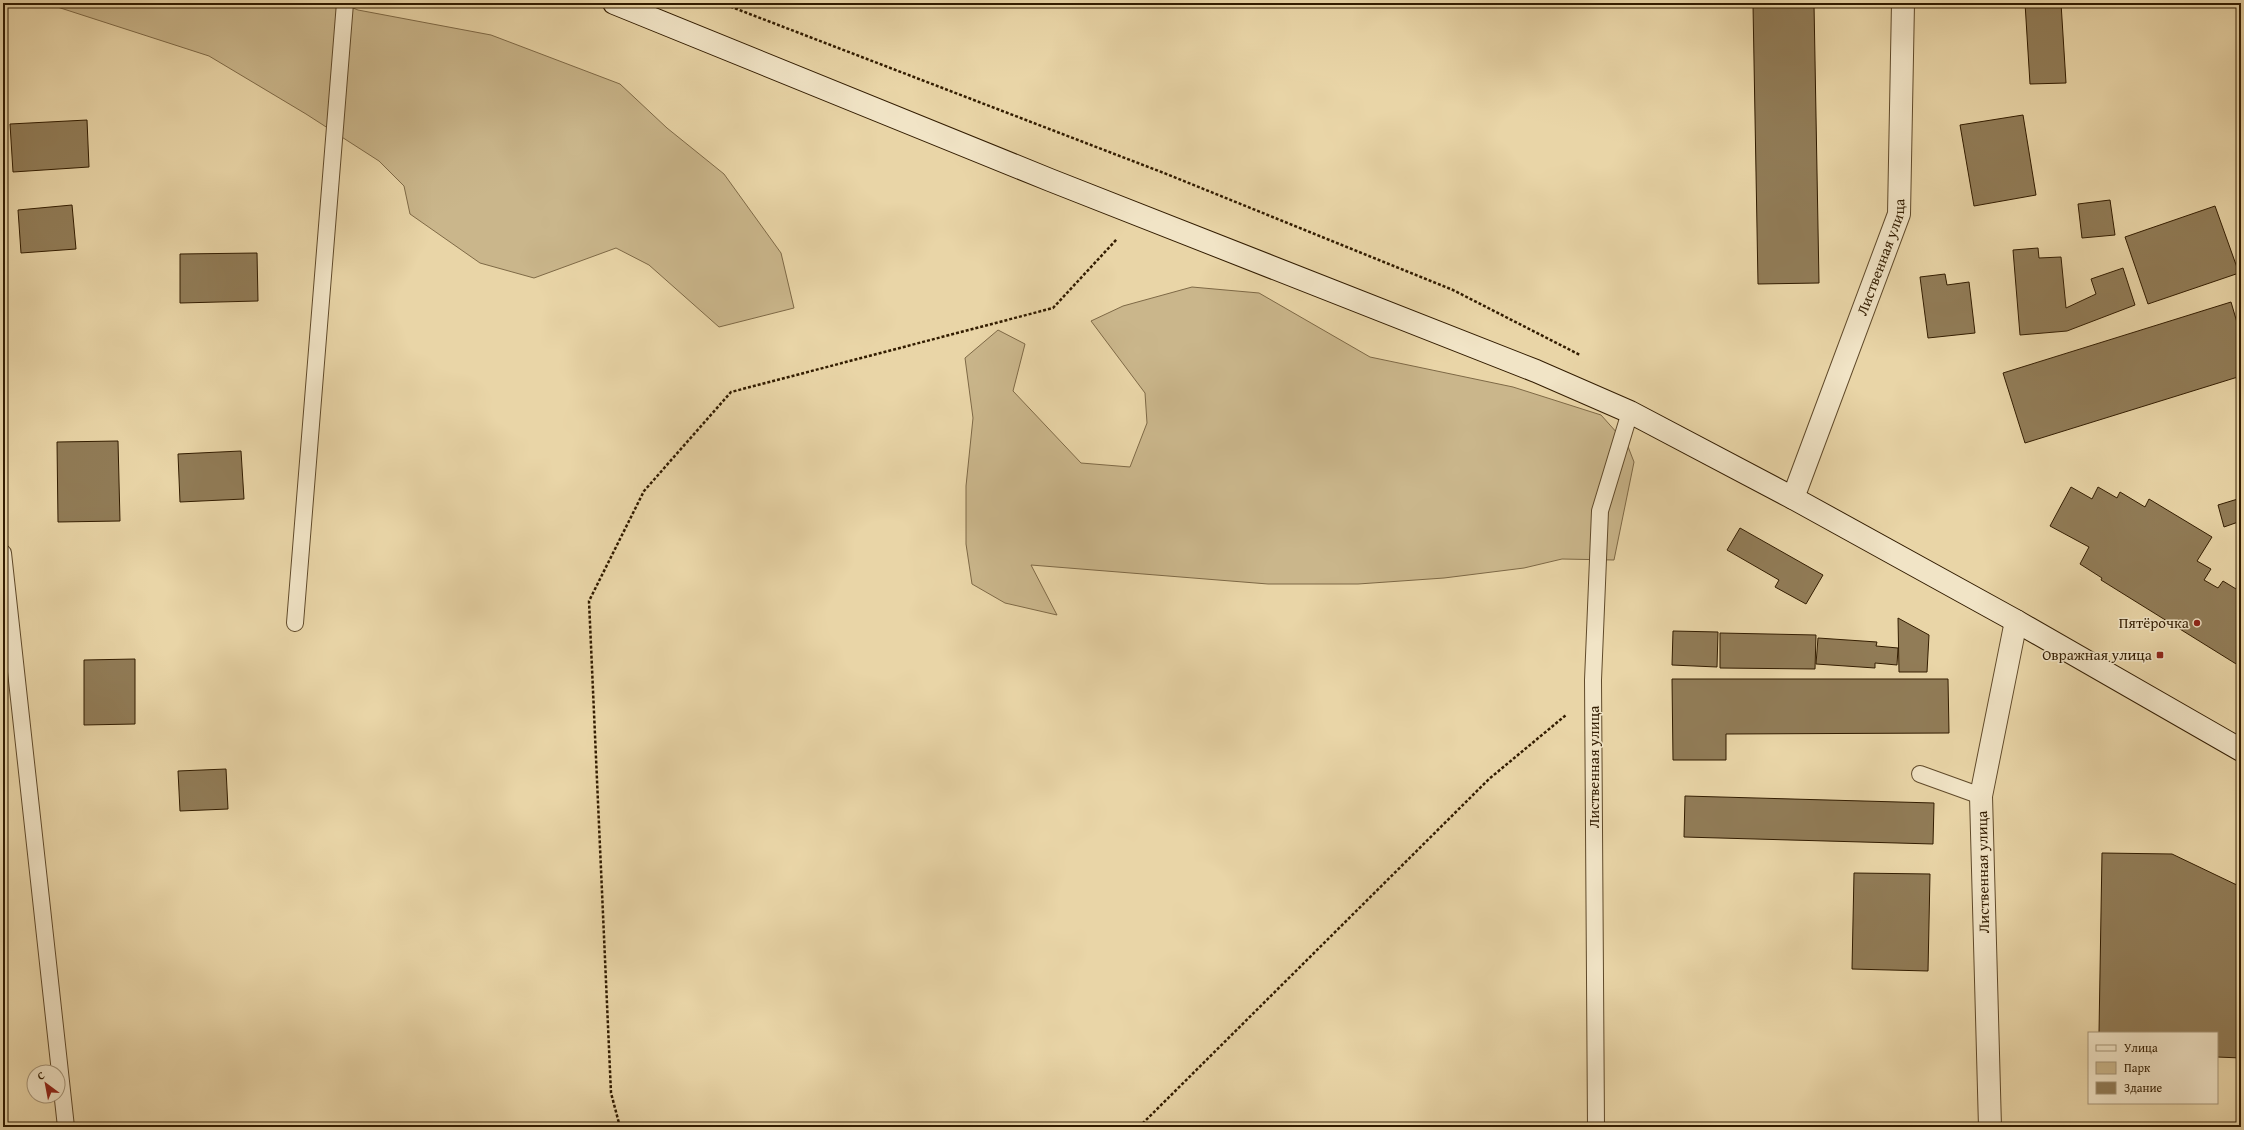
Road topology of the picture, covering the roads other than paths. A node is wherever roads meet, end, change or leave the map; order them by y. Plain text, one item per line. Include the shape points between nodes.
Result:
1 (345, 3) edge
2 (1903, 3) edge
3 (625, 5) edge
4 (1630, 412) junction
5 (1793, 498) junction
6 (3, 553) edge
7 (2016, 621) junction
8 (295, 623) dead end
9 (2241, 750) edge
10 (1920, 774) dead end
11 (1981, 796) junction
12 (66, 1127) edge
13 (1596, 1127) edge
14 (1990, 1127) edge

1 - 8 lane
2 - 5 street, Лиственная улица via 1899,214
3 - 4 street via 1138,215 1536,371
4 - 5 street
4 - 13 lane, Лиственная улица via 1600,510 1593,680
5 - 7 street
6 - 12 lane
7 - 9 street
7 - 11 street, Лиственная улица
10 - 11 lane
11 - 14 street, Лиственная улица

